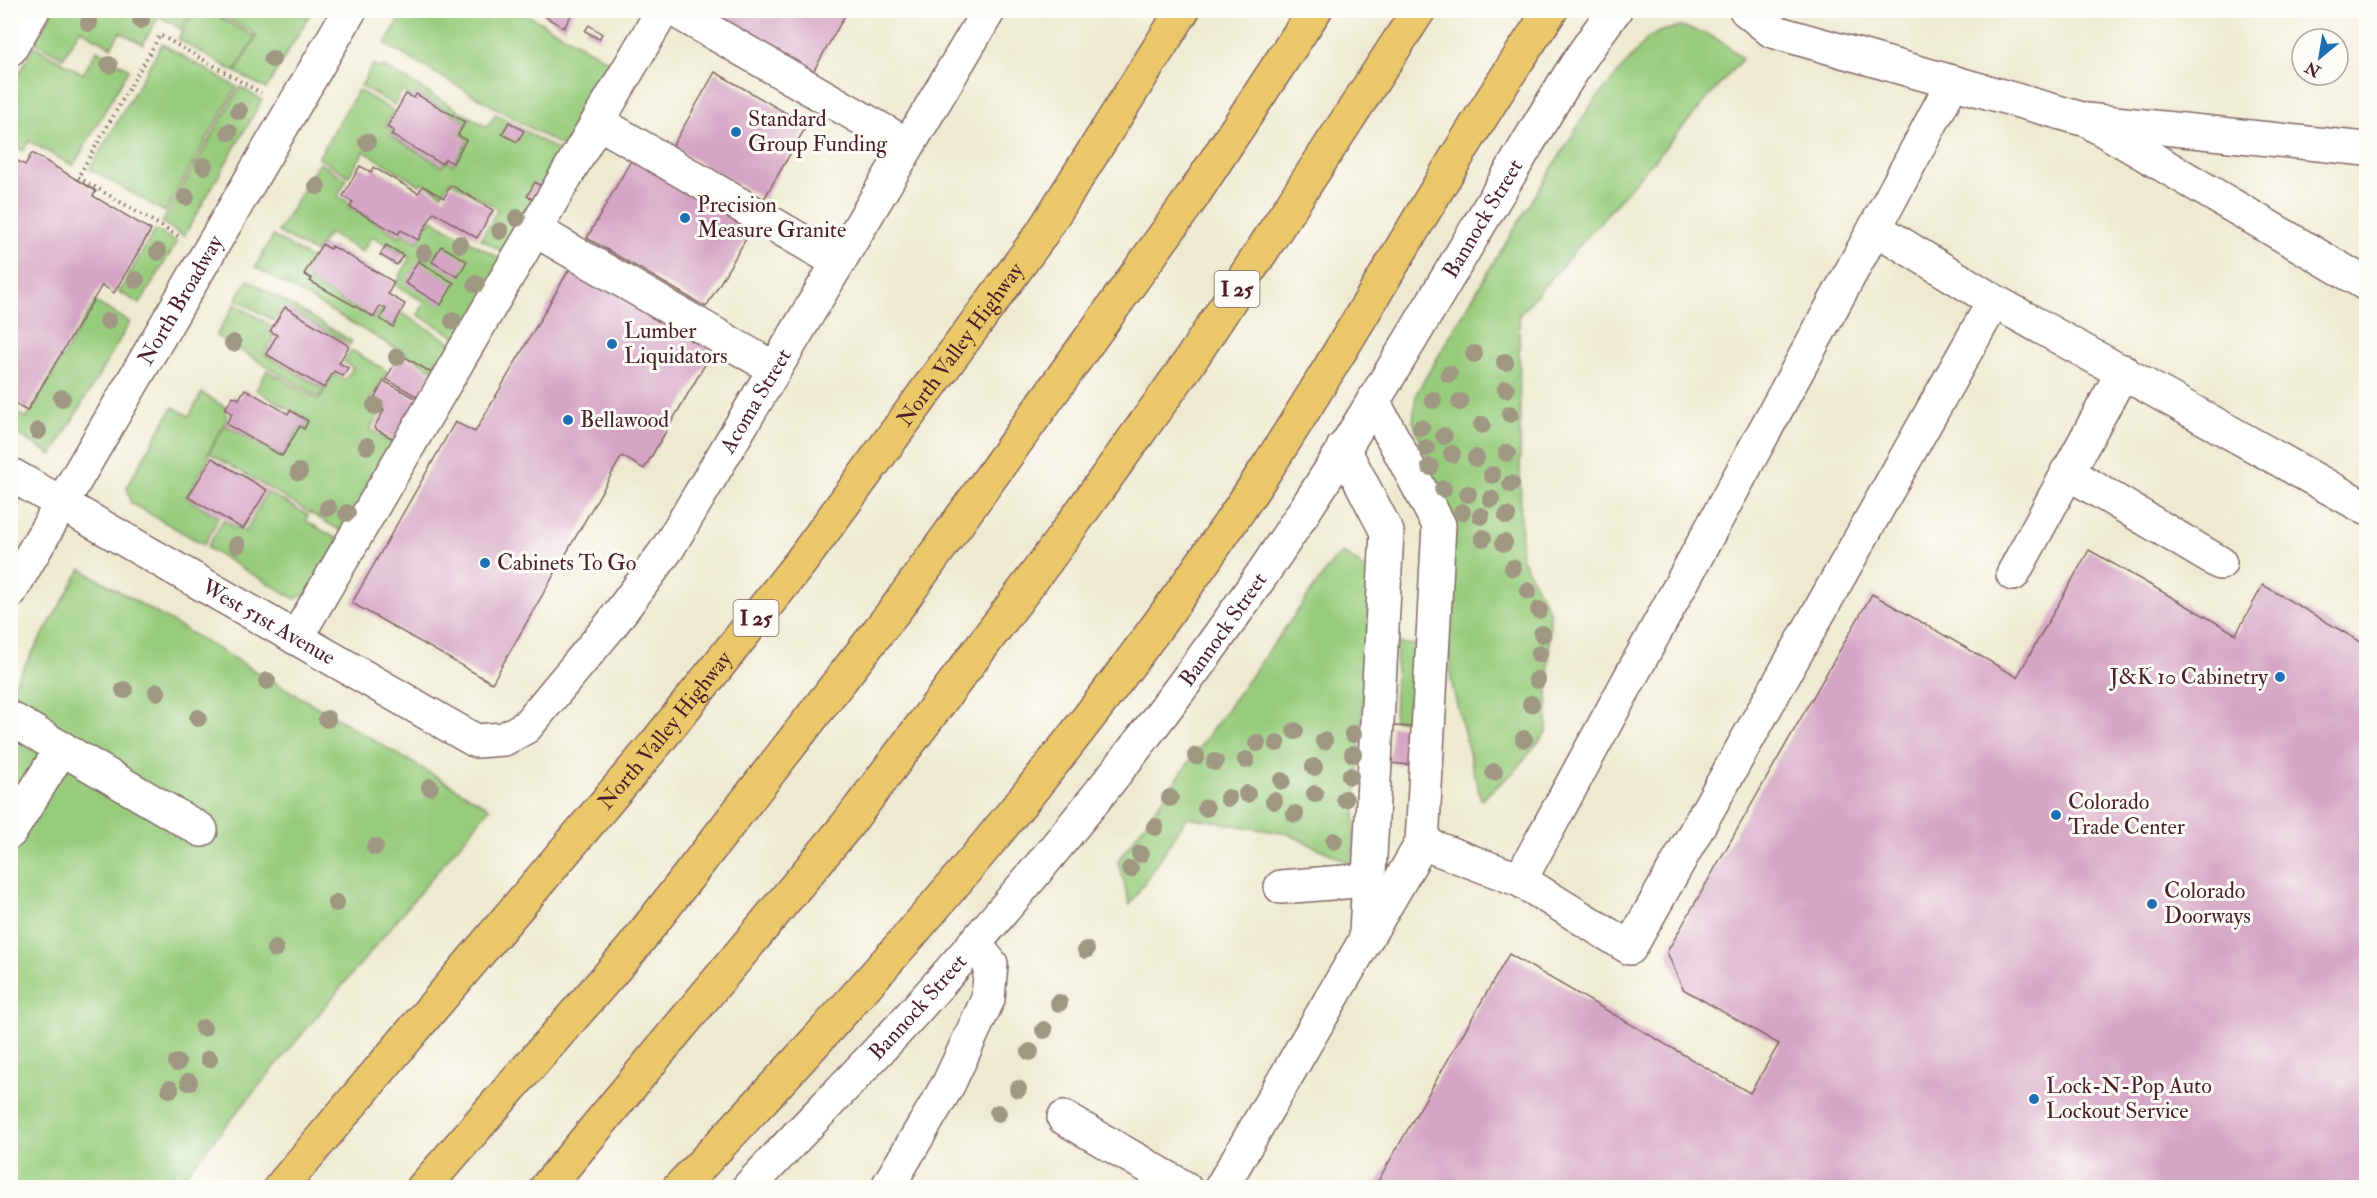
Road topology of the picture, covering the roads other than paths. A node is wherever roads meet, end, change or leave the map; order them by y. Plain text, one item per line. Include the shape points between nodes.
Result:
1 (33, 10) edge
2 (350, 10) edge
3 (663, 10) edge
4 (674, 10) edge
5 (988, 10) edge
6 (1183, 10) edge
7 (1316, 10) edge
8 (1419, 10) edge
9 (1551, 10) edge
10 (1615, 10) edge
11 (1746, 10) edge
12 (10, 49) edge
13 (1953, 82) junction
14 (2086, 120) junction
15 (598, 122) junction
16 (908, 145) junction
17 (2367, 149) edge
18 (1875, 228) junction
19 (535, 230) junction
20 (838, 262) junction
21 (2367, 284) edge
22 (1994, 301) junction
23 (775, 369) junction
24 (2123, 371) junction
25 (1373, 401) junction
26 (1343, 448) junction
27 (2067, 472) junction
28 (10, 474) edge
29 (62, 503) junction
30 (2367, 508) edge
31 (2220, 563) dead end
32 (2013, 574) dead end
33 (10, 591) edge
34 (296, 638) junction
35 (10, 718) edge
36 (476, 741) joint
37 (62, 748) junction
38 (201, 830) dead end
39 (10, 832) edge
40 (1422, 843) junction
41 (1369, 880) junction
42 (1520, 880) junction
43 (1281, 887) dead end
44 (1365, 940) junction
45 (974, 943) junction
46 (1064, 1118) dead end
47 (280, 1188) edge
48 (423, 1188) edge
49 (546, 1188) edge
50 (679, 1188) edge
51 (748, 1188) edge
52 (887, 1188) edge
53 (1185, 1188) edge
54 (1221, 1188) edge

1 - 12 street
2 - 29 street, North Broadway
3 - 15 street
4 - 16 street
5 - 16 street, Acoma Street
6 - 47 highway, North Valley Highway / I 25 via 1040,236 800,563 657,742
7 - 48 highway via 1190,200 898,606 631,950
8 - 49 highway, I 25 via 1188,364 1046,561 847,825
9 - 50 highway via 1263,475 1118,679 928,914 784,1077
10 - 25 street, Bannock Street via 1573,70
11 - 13 street via 1772,31
13 - 14 street
13 - 18 street
14 - 17 street
14 - 21 street
15 - 19 street
15 - 20 street
16 - 20 street, Acoma Street
18 - 22 street
18 - 42 street
19 - 23 street
19 - 34 street
20 - 23 street, Acoma Street
22 - 24 street
22 - 42 street via 1630,948
23 - 36 street, Acoma Street via 668,548 611,625 526,727 504,739
24 - 27 street
24 - 30 street
25 - 26 street, Bannock Street
25 - 40 street via 1439,525
26 - 41 street via 1387,532
26 - 45 street, Bannock Street via 1263,573 1150,729
27 - 31 street
27 - 32 street
28 - 29 street, West 51st Avenue
29 - 33 street, North Broadway
29 - 34 street, West 51st Avenue
34 - 36 street, West 51st Avenue
35 - 37 street
37 - 38 street
37 - 39 street
40 - 42 street
40 - 44 street
41 - 43 street
41 - 44 street
44 - 54 street
45 - 51 street, Bannock Street
45 - 52 street via 991,964 988,999 949,1083
46 - 53 street

